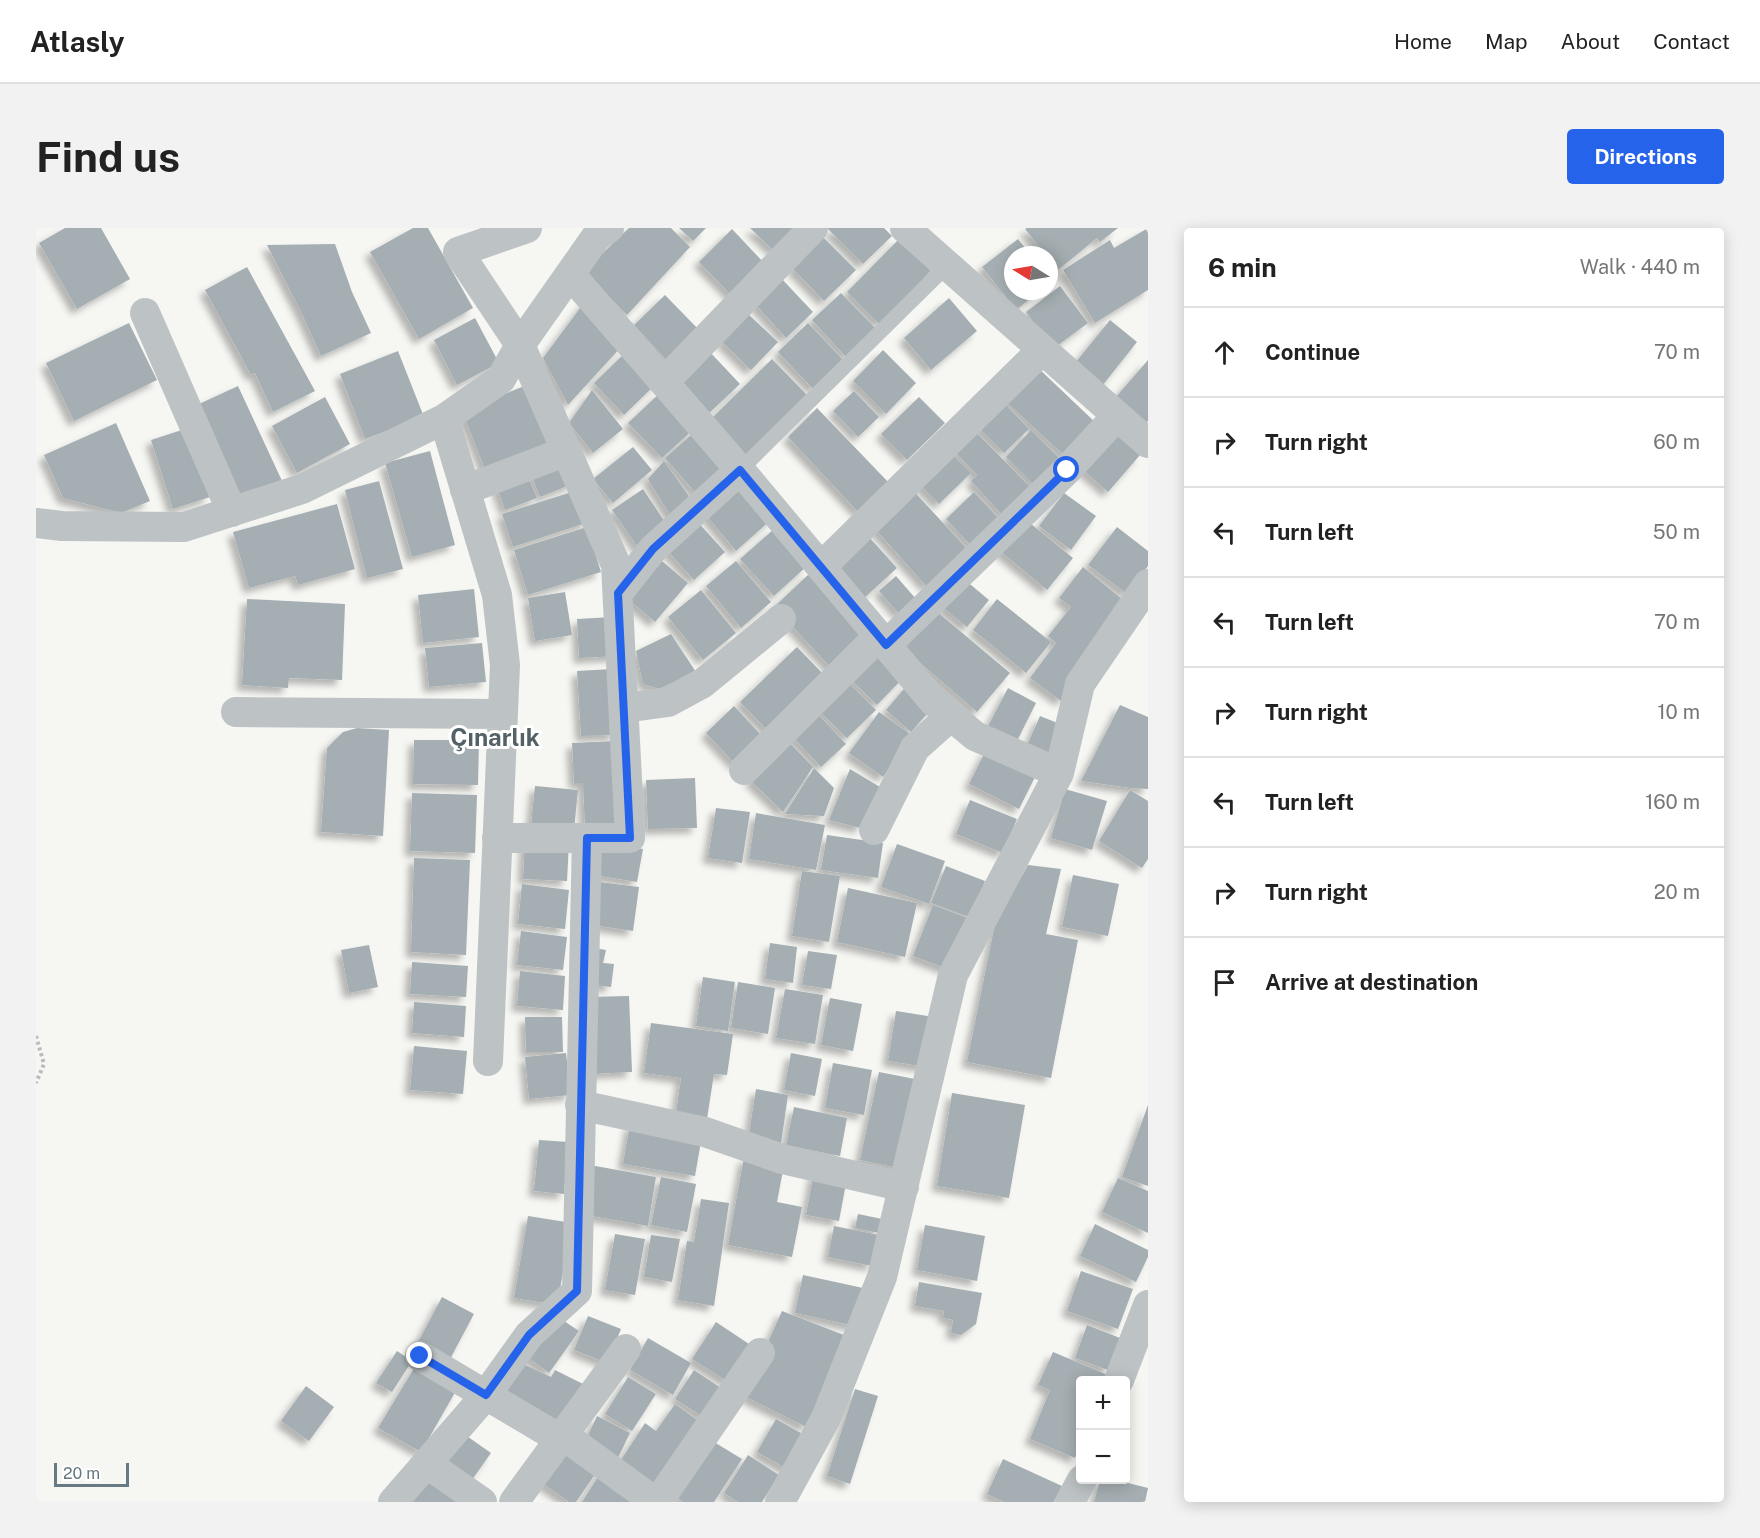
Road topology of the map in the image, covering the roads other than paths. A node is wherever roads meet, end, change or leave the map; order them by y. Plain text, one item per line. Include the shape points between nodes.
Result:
1 (526, 228) edge
2 (609, 228) edge
3 (813, 228) edge
4 (904, 228) edge
5 (947, 266) junction
6 (570, 274) junction
7 (144, 312) dead end
8 (520, 345) junction
9 (1042, 350) junction
10 (664, 382) junction
11 (1117, 416) junction
12 (444, 420) junction
13 (1148, 443) edge
14 (567, 451) junction
15 (740, 470) junction
16 (465, 490) junction
17 (232, 512) junction
18 (36, 523) edge
19 (821, 567) junction
20 (1148, 584) edge
21 (618, 593) junction
22 (781, 619) dead end
23 (883, 640) junction
24 (624, 708) junction
25 (236, 712) dead end
26 (502, 714) junction
27 (951, 716) junction
28 (744, 770) dead end
29 (1059, 773) junction
30 (874, 830) dead end
31 (497, 838) junction
32 (587, 838) junction
33 (488, 1061) dead end
34 (580, 1105) junction
35 (904, 1186) junction
36 (1148, 1305) edge
37 (626, 1349) dead end
38 (760, 1353) dead end
39 (420, 1356) dead end
40 (1121, 1376) edge
41 (486, 1395) junction
42 (561, 1437) junction
43 (426, 1463) junction
44 (1079, 1484) edge
45 (393, 1502) edge
46 (482, 1502) edge
47 (514, 1502) edge
48 (656, 1502) edge
49 (780, 1502) edge
50 (1070, 1502) edge

1 - 8 street via 458,252
2 - 6 street via 596,237
3 - 10 street
4 - 5 street
5 - 9 street
5 - 15 lane
6 - 8 street
6 - 10 street
7 - 17 street
8 - 12 street via 501,379
8 - 14 street
9 - 11 street
9 - 19 street
10 - 15 street
11 - 13 street
11 - 23 street via 1067,470
12 - 16 street
12 - 17 street via 302,489
14 - 16 street
14 - 21 street via 616,565
15 - 19 street
15 - 21 street via 653,549
16 - 26 street via 497,595 505,665
17 - 18 street via 184,527
19 - 23 street
20 - 29 street via 1080,684
21 - 24 street
22 - 24 street via 703,683 668,702
23 - 27 street via 933,701
23 - 28 street
24 - 32 street via 630,838
25 - 26 street
26 - 31 street
27 - 29 street via 975,736
27 - 30 street via 915,748
29 - 35 street via 953,975
31 - 32 street
31 - 33 street
32 - 34 street
34 - 35 street via 705,1132 782,1159
34 - 41 street via 577,1291 529,1335
35 - 49 street via 882,1277 826,1418
36 - 40 street
37 - 42 street
38 - 48 street
39 - 41 street
41 - 42 street
41 - 43 street
42 - 47 street
42 - 48 street
43 - 45 street
43 - 46 street
44 - 50 street

